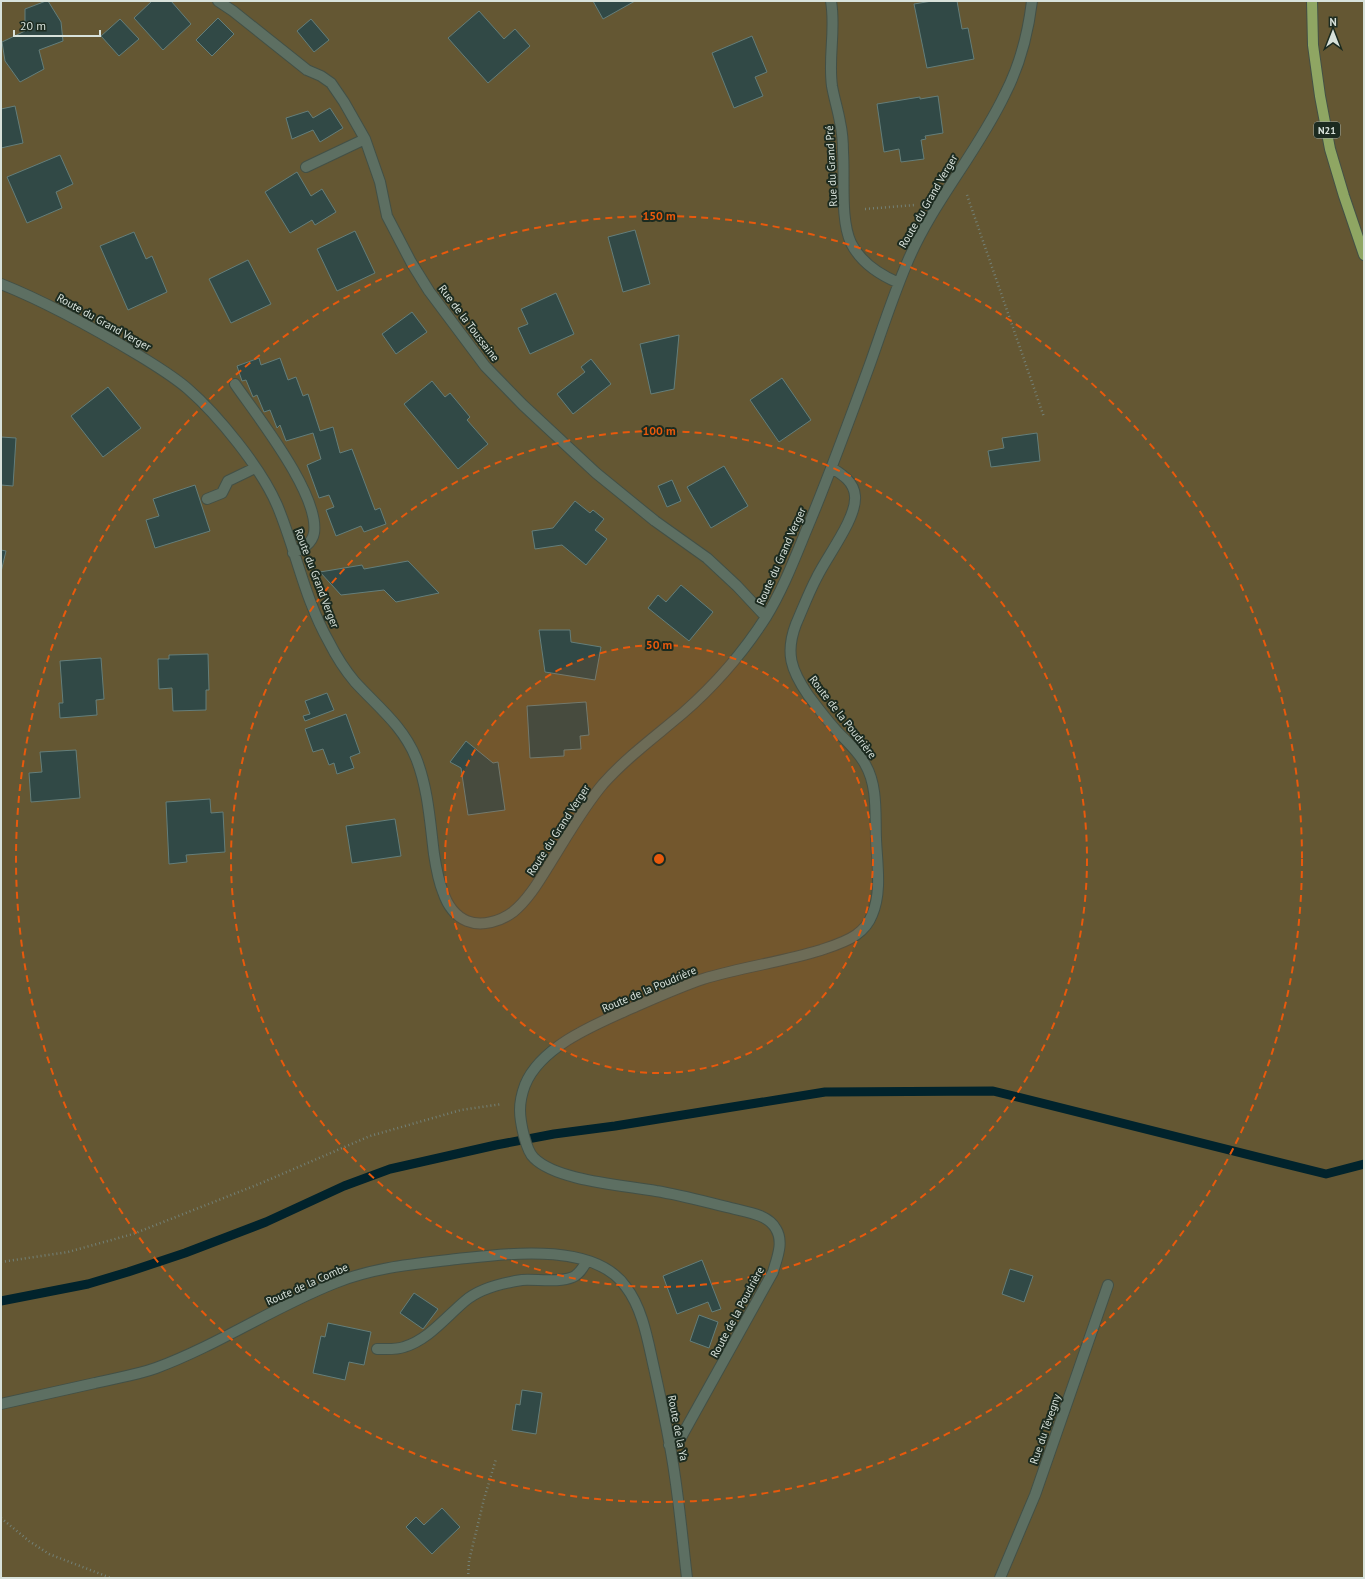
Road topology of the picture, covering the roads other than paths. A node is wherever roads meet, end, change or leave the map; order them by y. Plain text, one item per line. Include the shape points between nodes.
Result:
1 (218, 1) edge
2 (831, 1) edge
3 (1032, 1) edge
4 (1312, 1) edge
5 (365, 139) junction
6 (306, 167) dead end
7 (1364, 255) edge
8 (899, 283) junction
9 (1, 284) edge
10 (235, 384) dead end
11 (255, 468) junction
12 (832, 468) junction
13 (207, 499) dead end
14 (293, 553) junction
15 (766, 617) junction
16 (587, 1261) junction
17 (1108, 1285) dead end
18 (627, 1288) joint
19 (377, 1349) dead end
20 (1, 1404) edge
21 (670, 1445) junction
22 (687, 1578) edge
23 (1000, 1578) edge

1 - 5 street, Rue de la Toussaine via 307,70 331,83
2 - 8 street, Rue du Grand Pré via 834,17 832,86 840,122 848,236 866,262 883,276
3 - 8 street, Route du Grand Verger via 1026,37 1013,79 993,118 918,240
4 - 7 main road, N21 via 1313,45 1330,149
5 - 6 street
5 - 15 street, Rue de la Toussaine via 380,182 387,216 411,262 429,291 485,366 596,473 655,522 707,558
8 - 12 street, Route du Grand Verger
9 - 11 street, Route du Grand Verger via 72,317 174,378 200,401 238,444
10 - 14 street via 293,469 307,496 312,512 314,534 310,543
11 - 13 street via 228,481 222,493
11 - 14 street, Route du Grand Verger via 276,502
12 - 15 street, Route du Grand Verger via 792,565
12 - 21 street, Route de la Poudrière via 843,475 852,486 855,494 853,509 817,576 796,624 791,638 790,659 796,676 811,699 864,761 870,773 875,805 878,887 872,917 854,937 832,946 704,979 660,995 575,1035 554,1050 531,1073 520,1108 529,1153 538,1162 558,1172 660,1191 749,1212 772,1223 777,1230 780,1245 773,1272 679,1441
14 - 15 street, Route du Grand Verger via 314,612 335,654 353,680 394,721 418,762 436,869 443,894 456,914 477,923 502,919 525,900 589,802 605,782 628,759 704,695 726,672
16 - 18 street, Route de la Combe via 610,1270
16 - 19 street via 573,1277 522,1280 492,1286 466,1300 442,1323 417,1341 403,1348
16 - 20 street, Route de la Combe via 558,1254 510,1254 406,1264 359,1274 313,1292 153,1369
17 - 23 street, Rue du Tévegny via 1035,1495
18 - 21 street, Route de la Ya via 645,1328
21 - 22 street, Route de la Ya

